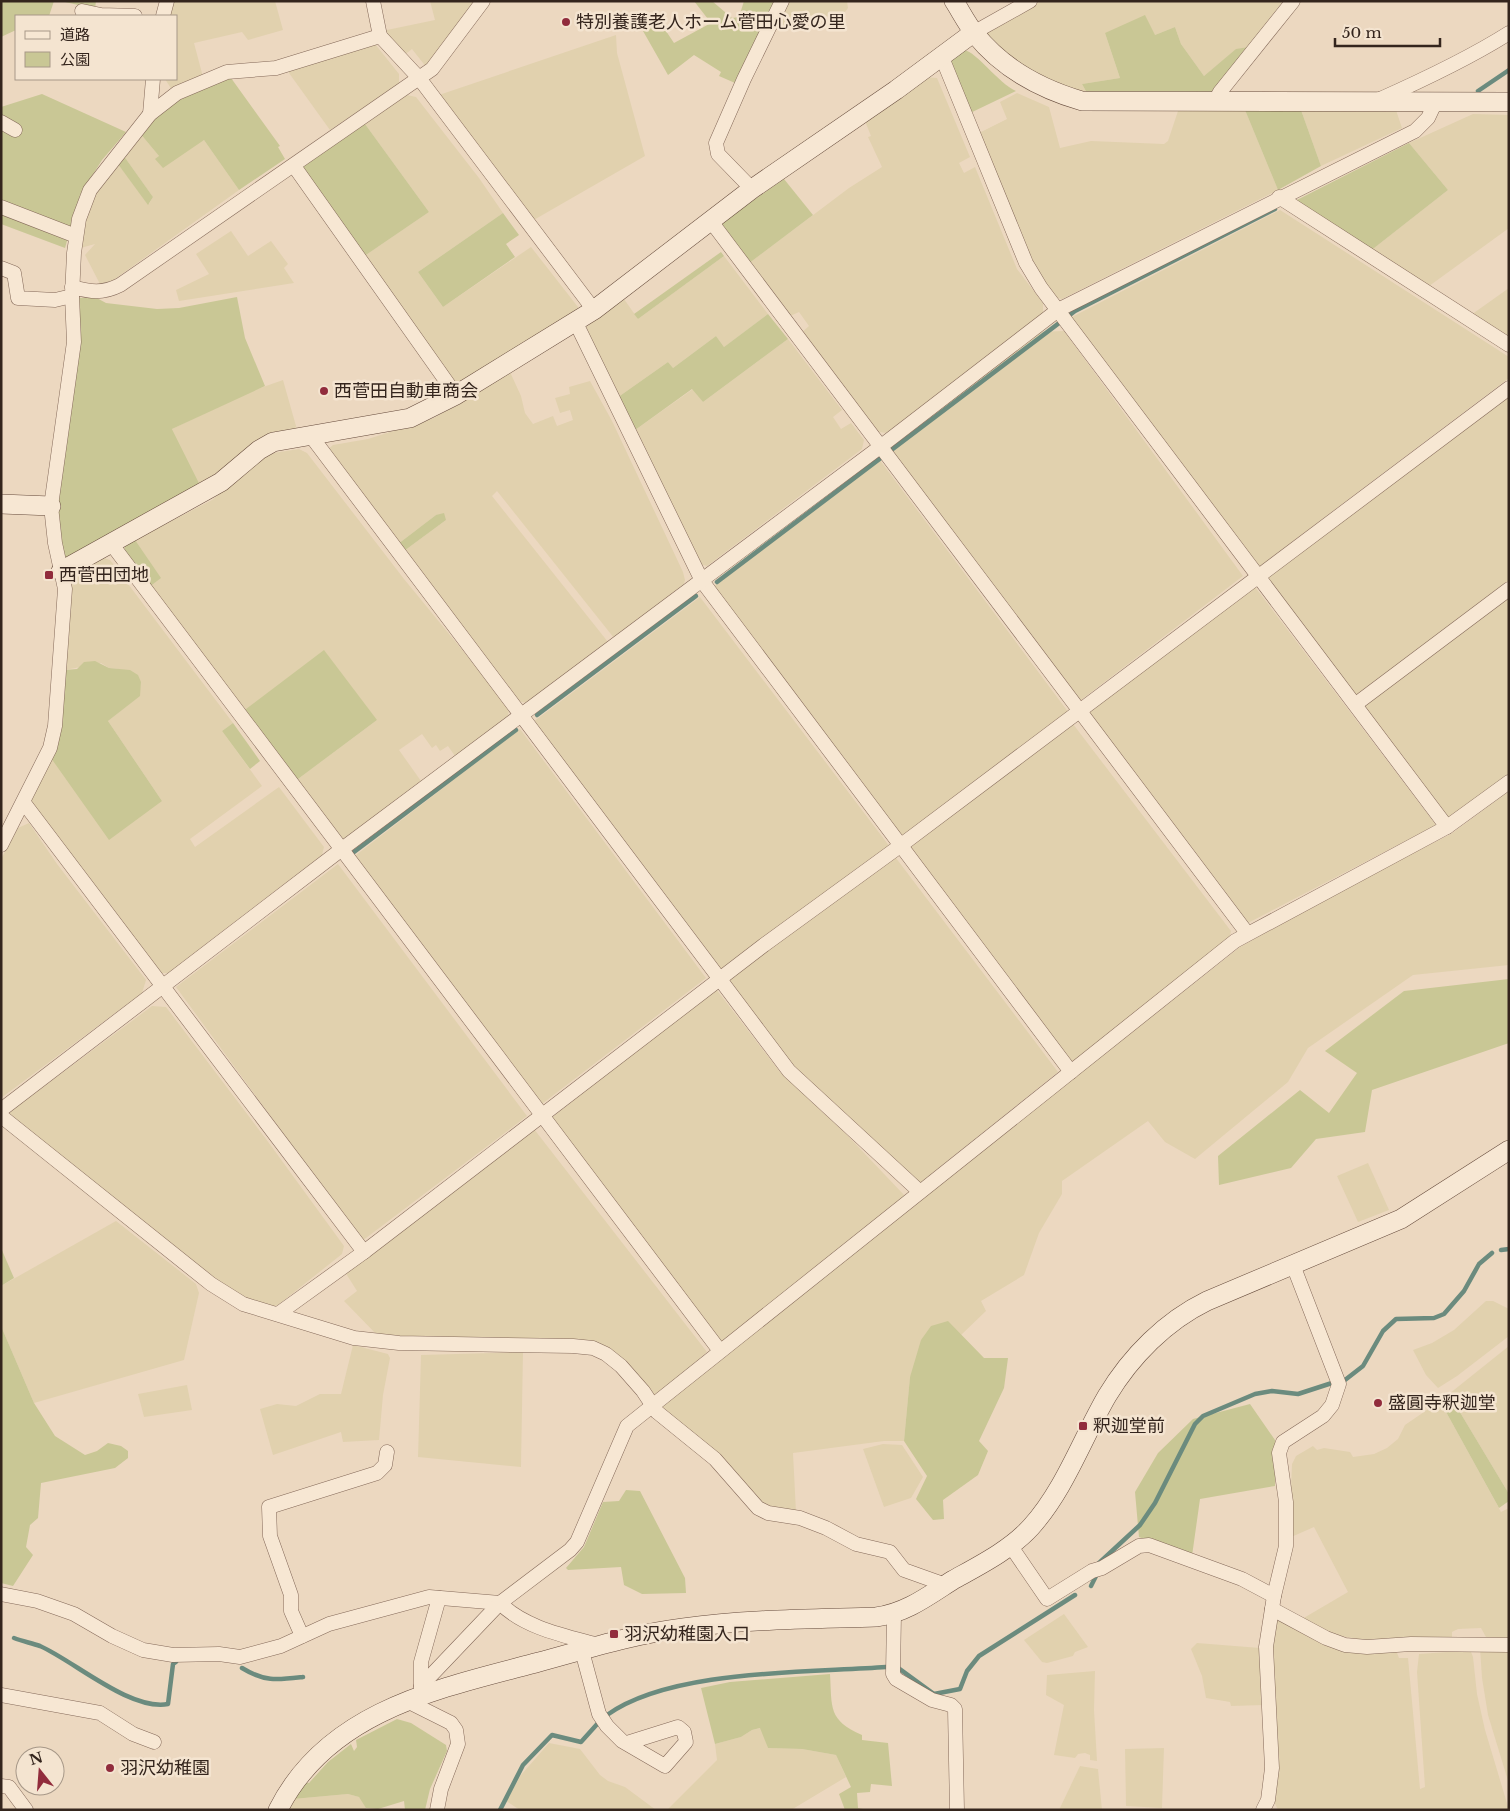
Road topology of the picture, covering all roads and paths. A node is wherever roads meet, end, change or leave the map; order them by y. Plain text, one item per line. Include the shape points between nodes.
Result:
1 (168, 1) edge
2 (373, 1) edge
3 (482, 1) edge
4 (782, 1) edge
5 (954, 1) edge
6 (1030, 1) edge
7 (1293, 1) edge
8 (82, 11) dead end
9 (102, 15) edge
10 (163, 15) edge
11 (973, 33) junction
12 (1509, 33) edge
13 (380, 36) junction
14 (941, 55) junction
15 (419, 78) junction
16 (152, 80) edge
17 (1436, 101) junction
18 (1215, 102) junction
19 (1373, 102) junction
20 (1509, 102) edge
21 (150, 114) junction
22 (1, 122) edge
23 (15, 130) dead end
24 (294, 166) junction
25 (752, 189) junction
26 (1279, 197) junction
27 (1, 207) edge
28 (710, 220) junction
29 (76, 236) junction
30 (1, 268) edge
31 (72, 291) junction
32 (594, 310) junction
33 (1058, 310) junction
34 (576, 323) junction
35 (1509, 345) edge
36 (1509, 388) edge
37 (456, 395) junction
38 (311, 436) junction
39 (880, 447) junction
40 (1, 504) edge
41 (51, 506) junction
42 (110, 542) junction
43 (62, 571) junction
44 (1259, 576) junction
45 (702, 580) junction
46 (1509, 589) edge
47 (1356, 704) junction
48 (1080, 711) junction
49 (522, 715) junction
50 (1509, 782) edge
51 (24, 803) junction
52 (1447, 827) junction
53 (1, 846) edge
54 (900, 846) junction
55 (342, 850) junction
56 (1247, 933) junction
57 (720, 980) junction
58 (164, 986) junction
59 (1070, 1072) junction
60 (1, 1110) edge
61 (1, 1116) edge
62 (543, 1116) junction
63 (1509, 1150) edge
64 (919, 1191) junction
65 (364, 1252) junction
66 (1293, 1265) junction
67 (278, 1314) junction
68 (720, 1350) junction
69 (651, 1406) junction
70 (387, 1452) dead end
71 (1010, 1546) junction
72 (946, 1585) junction
73 (1, 1594) edge
74 (439, 1598) junction
75 (500, 1602) junction
76 (1273, 1603) junction
77 (894, 1614) junction
78 (302, 1636) junction
79 (602, 1645) junction
80 (1509, 1645) edge
81 (582, 1651) junction
82 (1, 1694) edge
83 (417, 1694) junction
84 (154, 1742) dead end
85 (627, 1743) dead end
86 (1, 1786) edge
87 (1268, 1806) edge
88 (26, 1810) edge
89 (278, 1810) edge
90 (437, 1810) edge
91 (956, 1810) edge

1 - 10 street
2 - 13 street
3 - 15 street via 432,69
4 - 25 street via 716,143 718,154
5 - 11 street
6 - 11 street
7 - 18 street
8 - 9 street
11 - 14 street
11 - 18 street via 1012,69 1063,96 1082,101
12 - 19 street via 1446,70
13 - 15 street
13 - 21 street via 276,68 227,72 177,93
14 - 25 street via 896,90
14 - 33 street via 1026,263
15 - 24 street
15 - 32 street
16 - 21 street
17 - 19 street
17 - 20 street
17 - 26 street via 1428,118 1415,131
18 - 19 street
21 - 29 street via 90,190
22 - 23 street
24 - 31 street via 108,291
24 - 37 street
25 - 28 street
26 - 33 street
26 - 35 street
27 - 29 street
28 - 32 street
28 - 39 street
29 - 31 street
30 - 31 street via 14,273 18,298 55,300
31 - 41 street via 74,342
32 - 34 street
33 - 39 street
33 - 44 street
34 - 37 street
34 - 45 street
36 - 44 street
37 - 38 street via 410,418
38 - 42 street via 267,445 221,482
38 - 49 street
39 - 45 street
39 - 48 street
40 - 41 street
41 - 43 street via 54,543
42 - 43 street
42 - 55 street
43 - 51 street via 65,589 55,726 50,748
44 - 47 street
44 - 48 street
45 - 49 street
45 - 54 street
46 - 47 street
47 - 52 street
48 - 54 street
48 - 56 street
49 - 55 street
49 - 57 street
50 - 52 street
51 - 53 street
51 - 58 street
52 - 56 street
54 - 57 street via 764,944
54 - 59 street
55 - 58 street
55 - 62 street
56 - 59 street
57 - 62 street
57 - 64 street via 789,1071
58 - 60 street
58 - 65 street
59 - 64 street
61 - 67 street via 210,1284 243,1304
62 - 65 street
62 - 68 street
63 - 66 street via 1407,1216
64 - 68 street
65 - 67 street
66 - 71 street via 1188,1310 1165,1327 1116,1382 1054,1496 1032,1526
66 - 76 street via 1339,1384 1332,1405 1323,1416 1283,1442 1279,1453 1286,1502 1286,1546
67 - 69 street via 354,1338 399,1343 593,1348 621,1366 643,1391
68 - 69 street
69 - 72 street via 715,1459 758,1508 768,1513 800,1518 856,1544 890,1552 904,1570
69 - 75 street via 627,1426 577,1542
70 - 78 street via 385,1465 377,1473 269,1507 270,1536 291,1596 291,1611
71 - 72 street
71 - 76 street via 1047,1599 1092,1570 1102,1568 1139,1546 1149,1545 1242,1579
72 - 77 street
73 - 78 street via 37,1601 74,1614 143,1650 173,1655 240,1657 262,1653
74 - 75 street
74 - 78 street via 429,1597 351,1617
74 - 83 street via 421,1662
75 - 79 street via 506,1610 529,1622 561,1635
75 - 83 street
76 - 80 street via 1326,1638 1345,1645
76 - 87 street via 1266,1647 1272,1768
77 - 79 street via 683,1628
77 - 91 street via 892,1674 932,1700 955,1709
79 - 81 street
81 - 83 street
81 - 85 street via 599,1714 607,1726
82 - 84 street via 100,1712 133,1734
83 - 89 street via 363,1720 326,1748 298,1777
83 - 90 street via 456,1730 458,1744 441,1789
86 - 88 street via 9,1787

